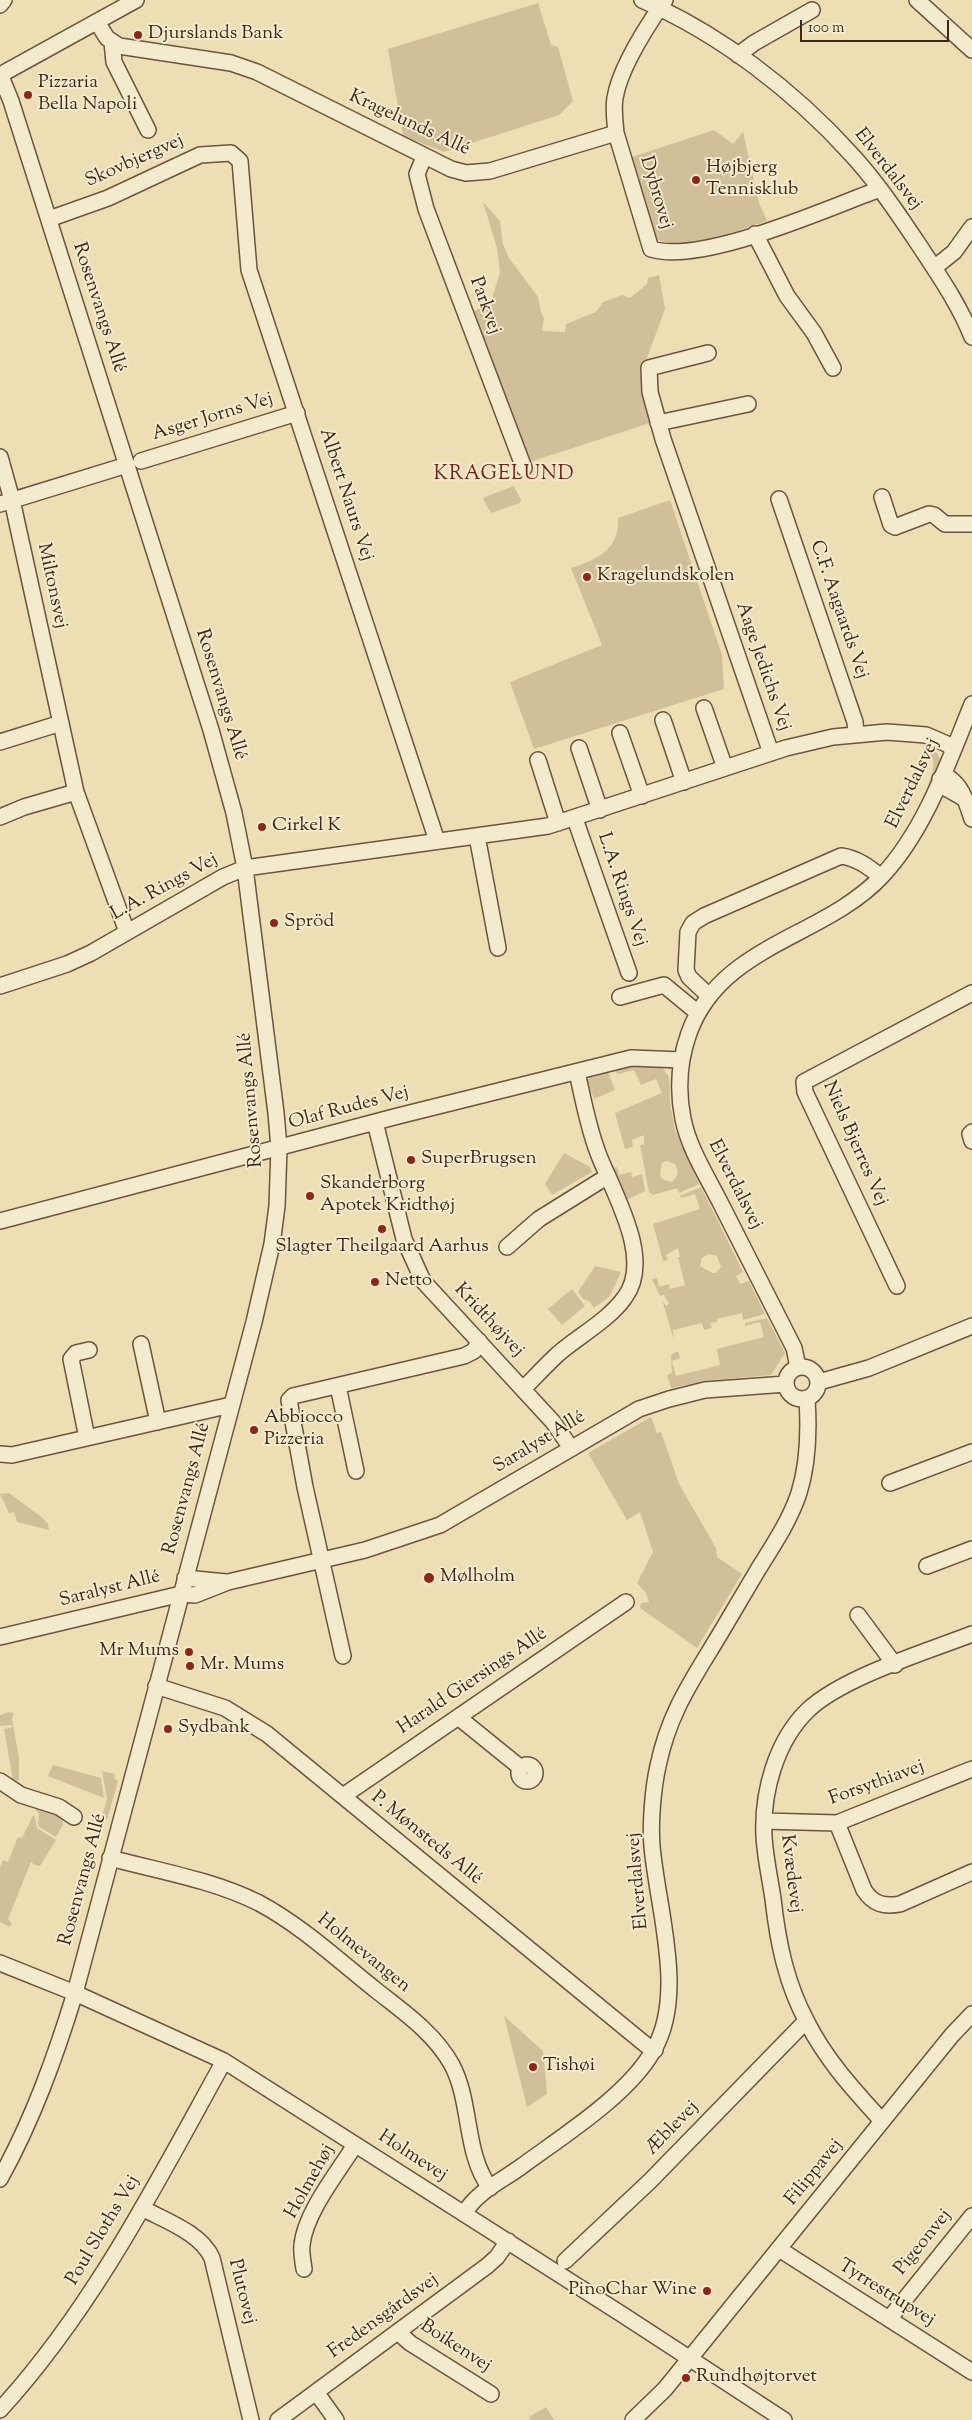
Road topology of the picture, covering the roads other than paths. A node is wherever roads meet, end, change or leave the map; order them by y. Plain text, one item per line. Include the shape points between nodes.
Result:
1 (4, 0) edge
2 (136, 0) edge
3 (642, 0) edge
4 (917, 0) edge
5 (662, 4) edge
6 (0, 5) edge
7 (812, 10) dead end
8 (97, 22) junction
9 (112, 42) junction
10 (972, 50) edge
11 (738, 56) junction
12 (0, 74) edge
13 (148, 130) dead end
14 (616, 133) junction
15 (238, 157) joint
16 (424, 157) junction
17 (880, 189) junction
18 (49, 219) junction
19 (972, 227) edge
20 (755, 234) junction
21 (934, 268) junction
22 (972, 337) edge
23 (708, 353) dead end
24 (833, 368) dead end
25 (748, 404) dead end
26 (297, 413) junction
27 (658, 423) junction
28 (0, 457) edge
29 (134, 463) junction
30 (524, 468) dead end
31 (882, 498) dead end
32 (779, 499) dead end
33 (6, 502) edge
34 (972, 524) edge
35 (972, 704) edge
36 (704, 708) dead end
37 (663, 720) dead end
38 (61, 723) junction
39 (620, 733) dead end
40 (856, 734) junction
41 (0, 742) edge
42 (579, 748) dead end
43 (952, 750) junction
44 (771, 753) junction
45 (538, 760) dead end
46 (725, 768) junction
47 (940, 779) junction
48 (684, 782) junction
49 (76, 792) junction
50 (642, 796) junction
51 (600, 810) junction
52 (0, 817) edge
53 (575, 819) junction
54 (972, 819) edge
55 (558, 823) junction
56 (477, 836) junction
57 (436, 841) junction
58 (245, 868) junction
59 (881, 877) junction
60 (127, 932) junction
61 (498, 948) dead end
62 (629, 973) dead end
63 (0, 986) edge
64 (972, 993) edge
65 (709, 996) junction
66 (620, 998) dead end
67 (698, 1012) junction
68 (682, 1060) junction
69 (578, 1072) junction
70 (375, 1122) junction
71 (972, 1132) edge
72 (972, 1142) edge
73 (279, 1148) junction
74 (608, 1176) junction
75 (0, 1221) edge
76 (507, 1247) dead end
77 (897, 1286) dead end
78 (972, 1326) edge
79 (479, 1341) junction
80 (141, 1344) dead end
81 (89, 1350) dead end
82 (798, 1367) junction
83 (819, 1382) junction
84 (786, 1384) junction
85 (338, 1386) junction
86 (523, 1389) junction
87 (807, 1399) junction
88 (231, 1405) junction
89 (158, 1422) junction
90 (87, 1438) junction
91 (571, 1448) junction
92 (972, 1452) edge
93 (0, 1454) edge
94 (356, 1471) dead end
95 (890, 1483) dead end
96 (972, 1548) edge
97 (321, 1559) junction
98 (927, 1566) dead end
99 (185, 1578) junction
100 (228, 1582) junction
101 (181, 1594) junction
102 (626, 1602) dead end
103 (858, 1615) dead end
104 (972, 1634) edge
105 (0, 1638) edge
106 (344, 1656) dead end
107 (895, 1665) junction
108 (156, 1686) junction
109 (458, 1717) junction
110 (521, 1768) dead end
111 (972, 1769) edge
112 (0, 1781) edge
113 (343, 1796) junction
114 (74, 1817) dead end
115 (764, 1821) junction
116 (837, 1823) junction
117 (110, 1858) junction
118 (972, 1872) edge
119 (0, 1963) edge
120 (75, 1993) junction
121 (972, 2014) edge
122 (806, 2021) junction
123 (654, 2050) junction
124 (224, 2061) junction
125 (882, 2121) junction
126 (355, 2144) junction
127 (0, 2179) edge
128 (490, 2188) junction
129 (142, 2208) junction
130 (464, 2214) junction
131 (972, 2216) edge
132 (508, 2242) junction
133 (779, 2249) junction
134 (565, 2261) dead end
135 (304, 2269) dead end
136 (889, 2319) junction
137 (398, 2332) junction
138 (690, 2359) junction
139 (972, 2372) edge
140 (316, 2392) junction
141 (491, 2394) dead end
142 (0, 2410) edge
143 (251, 2420) edge
144 (278, 2420) edge
145 (336, 2420) edge
146 (633, 2420) edge
147 (784, 2420) edge

1 - 6 street
2 - 8 street
3 - 5 street, Elverdalsvej
4 - 10 street
5 - 11 street, Elverdalsvej
5 - 14 street via 619,84 614,108
7 - 11 street via 754,43
8 - 9 street
8 - 12 street
9 - 13 street via 114,62
9 - 16 street, Kragelunds Allé via 120,46 231,63 257,72
11 - 17 street, Elverdalsvej via 772,80 830,131
12 - 18 street, Rosenvangs Allé
14 - 16 street, Kragelunds Allé via 477,173 452,169
14 - 20 street, Dybrovej via 652,248 677,252 702,249
15 - 18 street, Skovbjergvej via 232,153 200,155 108,198
15 - 26 street, Albert Naurs Vej via 242,165 249,270
16 - 30 street, Parkvej via 417,174 426,209
17 - 20 street, Dybrovej
17 - 21 street, Elverdalsvej
18 - 29 street, Rosenvangs Allé
19 - 21 street via 954,252
20 - 24 street via 787,296
21 - 22 street, Elverdalsvej
23 - 27 street, Aage Jedichs Vej via 649,368 650,392
25 - 27 street
26 - 29 street, Asger Jorns Vej
26 - 57 street, Albert Naurs Vej
27 - 44 street, Aage Jedichs Vej
28 - 33 street, Miltonsvej
29 - 33 street, Asger Jorns Vej
29 - 58 street, Rosenvangs Allé via 232,806
31 - 34 street via 891,525 895,527 929,514 945,524
32 - 40 street, C.F. Aagaards Vej via 855,722
33 - 38 street, Miltonsvej
35 - 43 street, Elverdalsvej
36 - 46 street
37 - 48 street
38 - 41 street
38 - 49 street, Miltonsvej
39 - 50 street
40 - 43 street, L.A. Rings Vej via 926,735 949,745
40 - 44 street, L.A. Rings Vej via 813,741
42 - 51 street, L.A. Rings Vej
43 - 47 street, Elverdalsvej
44 - 46 street, L.A. Rings Vej
45 - 55 street
46 - 48 street, L.A. Rings Vej
47 - 54 street via 942,786 965,799
47 - 59 street, Elverdalsvej via 917,828
48 - 50 street, L.A. Rings Vej
49 - 52 street
49 - 60 street, Miltonsvej
50 - 51 street, L.A. Rings Vej
51 - 53 street, L.A. Rings Vej
53 - 55 street, L.A. Rings Vej
53 - 62 street, L.A. Rings Vej
55 - 56 street, L.A. Rings Vej
56 - 57 street, L.A. Rings Vej
56 - 61 street
57 - 58 street, L.A. Rings Vej
58 - 60 street, L.A. Rings Vej via 223,877
58 - 73 street, Rosenvangs Allé
59 - 65 street, Elverdalsvej via 841,910 751,957 734,969
59 - 65 street via 852,857 841,856 693,923 688,932 686,970
60 - 63 street, L.A. Rings Vej via 66,964
64 - 77 street, Niels Bjerres Vej via 804,1082 805,1092
65 - 67 street, Elverdalsvej
66 - 67 street via 664,985
67 - 68 street, Elverdalsvej
68 - 69 street, Olaf Rudes Vej via 631,1058
68 - 82 street, Elverdalsvej via 680,1092 686,1132 794,1348
69 - 70 street, Olaf Rudes Vej
69 - 74 street via 592,1134
70 - 73 street, Olaf Rudes Vej
70 - 79 street, Kridthøjvej via 404,1239 416,1268 434,1294
71 - 72 street
73 - 75 street, Olaf Rudes Vej
73 - 88 street, Rosenvangs Allé via 272,1244
74 - 76 street via 539,1219
74 - 86 street via 626,1217 632,1243 631,1286 619,1306 558,1354
78 - 83 street via 869,1368
79 - 85 street via 474,1351 464,1356
79 - 86 street, Kridthøjvej
80 - 89 street
81 - 90 street via 76,1353 71,1359
82 - 83 street via 814,1371
82 - 84 street via 790,1372
83 - 87 street via 816,1392
84 - 87 street via 790,1395
84 - 91 street, Saralyst Allé via 705,1390 669,1398 639,1409
85 - 94 street
85 - 97 street via 293,1396 288,1406
86 - 91 street, Kridthøjvej via 554,1422
87 - 123 street, Elverdalsvej via 808,1427 799,1492 779,1536 688,1684 668,1730 658,1765 653,1795 652,1843 668,1973 666,2018
88 - 89 street
88 - 99 street, Rosenvangs Allé
89 - 90 street
90 - 93 street via 12,1455
91 - 97 street, Saralyst Allé via 440,1525 400,1540
92 - 95 street
96 - 98 street
97 - 100 street, Saralyst Allé
97 - 106 street
99 - 100 street, Saralyst Allé
99 - 101 street, Rosenvangs Allé
100 - 101 street, Saralyst Allé via 195,1595
101 - 105 street, Saralyst Allé
101 - 108 street, Rosenvangs Allé
102 - 109 street, Harald Giersings Allé
103 - 107 street
104 - 107 street, Kvædevej
107 - 115 street, Kvædevej via 840,1688 808,1711 777,1758 766,1796
108 - 113 street, P. Mønsteds Allé via 204,1699 232,1712 267,1734
108 - 117 street, Rosenvangs Allé
109 - 110 street
109 - 113 street, Harald Giersings Allé
111 - 116 street, Forsythiavej
112 - 114 street via 21,1795 59,1807
113 - 123 street, P. Mønsteds Allé
115 - 116 street, Forsythiavej
115 - 122 street, Kvædevej via 782,1961
116 - 118 street via 864,1890 877,1903 900,1904
117 - 120 street, Rosenvangs Allé
117 - 128 street, Holmevangen via 257,1902 294,1924 421,2026 453,2067 461,2086 477,2162
119 - 120 street, Holmevej
120 - 124 street, Holmevej
120 - 127 street, Rosenvangs Allé via 32,2115
121 - 125 street, Filippavej
122 - 125 street, Kvædevej via 833,2065
122 - 134 street, Æblevej via 650,2181
123 - 128 street, Elverdalsvej via 643,2067 614,2096
124 - 126 street, Holmevej
124 - 129 street, Poul Sloths Vej
125 - 133 street, Filippavej
126 - 130 street, Holmevej
126 - 135 street, Holmehøj via 305,2231 302,2246
128 - 130 street, Elverdalsvej via 473,2201
129 - 142 street, Poul Sloths Vej via 73,2319
129 - 143 street, Plutovej via 199,2240 207,2248
130 - 132 street, Holmevej
131 - 136 street, Pigeonvej
132 - 137 street, Fredensgårdsvej via 487,2266
132 - 138 street, Holmevej
133 - 136 street, Tyrrestrupvej
133 - 138 street, Filippavej
136 - 139 street, Tyrrestrupvej
137 - 140 street, Fredensgårdsvej
137 - 141 street, Boikenvej
138 - 146 street, Filippavej via 648,2408
138 - 147 street, Holmevej
140 - 144 street, Fredensgårdsvej
140 - 145 street

